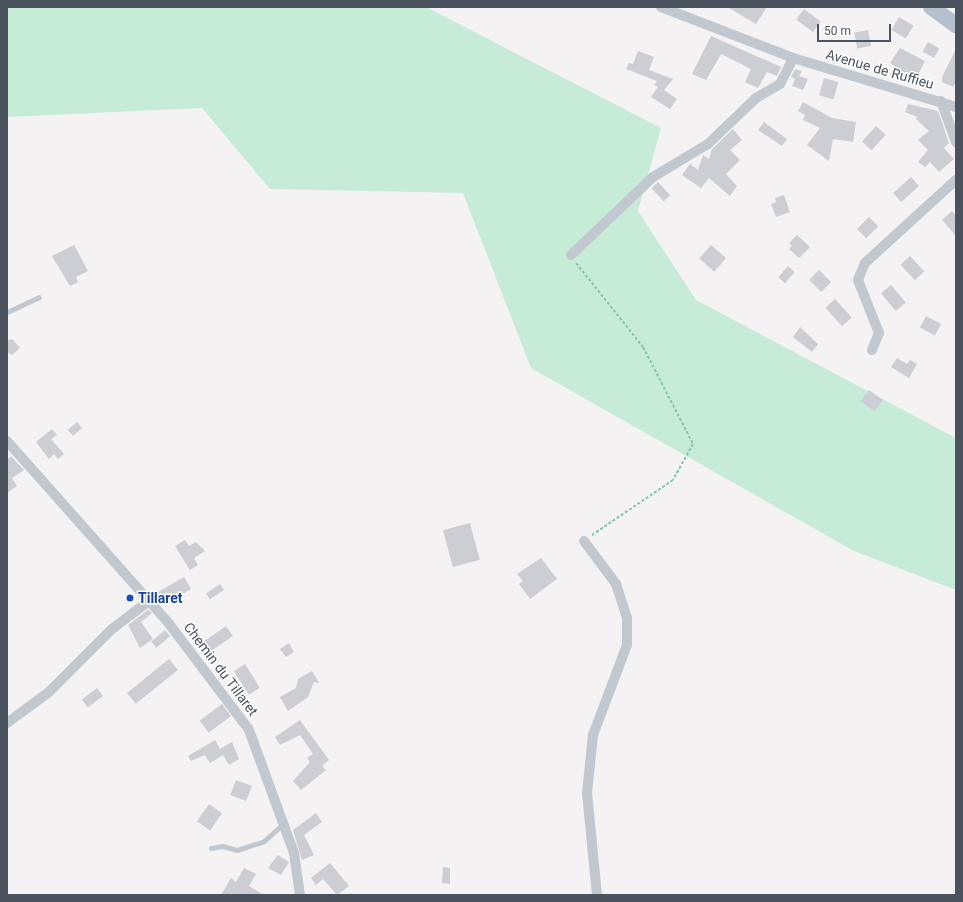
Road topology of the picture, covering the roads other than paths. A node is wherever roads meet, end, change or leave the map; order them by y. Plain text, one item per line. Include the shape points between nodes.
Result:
1 (661, 7) edge
2 (931, 7) edge
3 (956, 25) edge
4 (793, 58) junction
5 (941, 101) junction
6 (956, 107) edge
7 (956, 142) edge
8 (956, 180) edge
9 (570, 256) road end
10 (39, 297) dead end
11 (7, 312) edge
12 (872, 350) dead end
13 (7, 441) edge
14 (584, 541) road end
15 (149, 601) junction
16 (7, 723) edge
17 (283, 824) junction
18 (212, 848) dead end
19 (300, 895) edge
20 (597, 895) edge

1 - 4 street, Avenue de Ruffieu
2 - 3 main road
4 - 5 street, Avenue de Ruffieu
4 - 9 street via 780,84 756,98 708,144 653,177
5 - 6 street, Avenue de Ruffieu
5 - 7 street
8 - 12 street via 865,263 858,280 879,333
10 - 11 lane
13 - 15 street, Chemin du Tillaret
14 - 20 street via 616,584 627,618 627,645 593,736 587,793
15 - 16 street via 112,629 49,692
15 - 17 street, Chemin du Tillaret via 249,730
17 - 18 lane via 264,841 237,850 222,846
17 - 19 street, Chemin du Tillaret via 294,852

